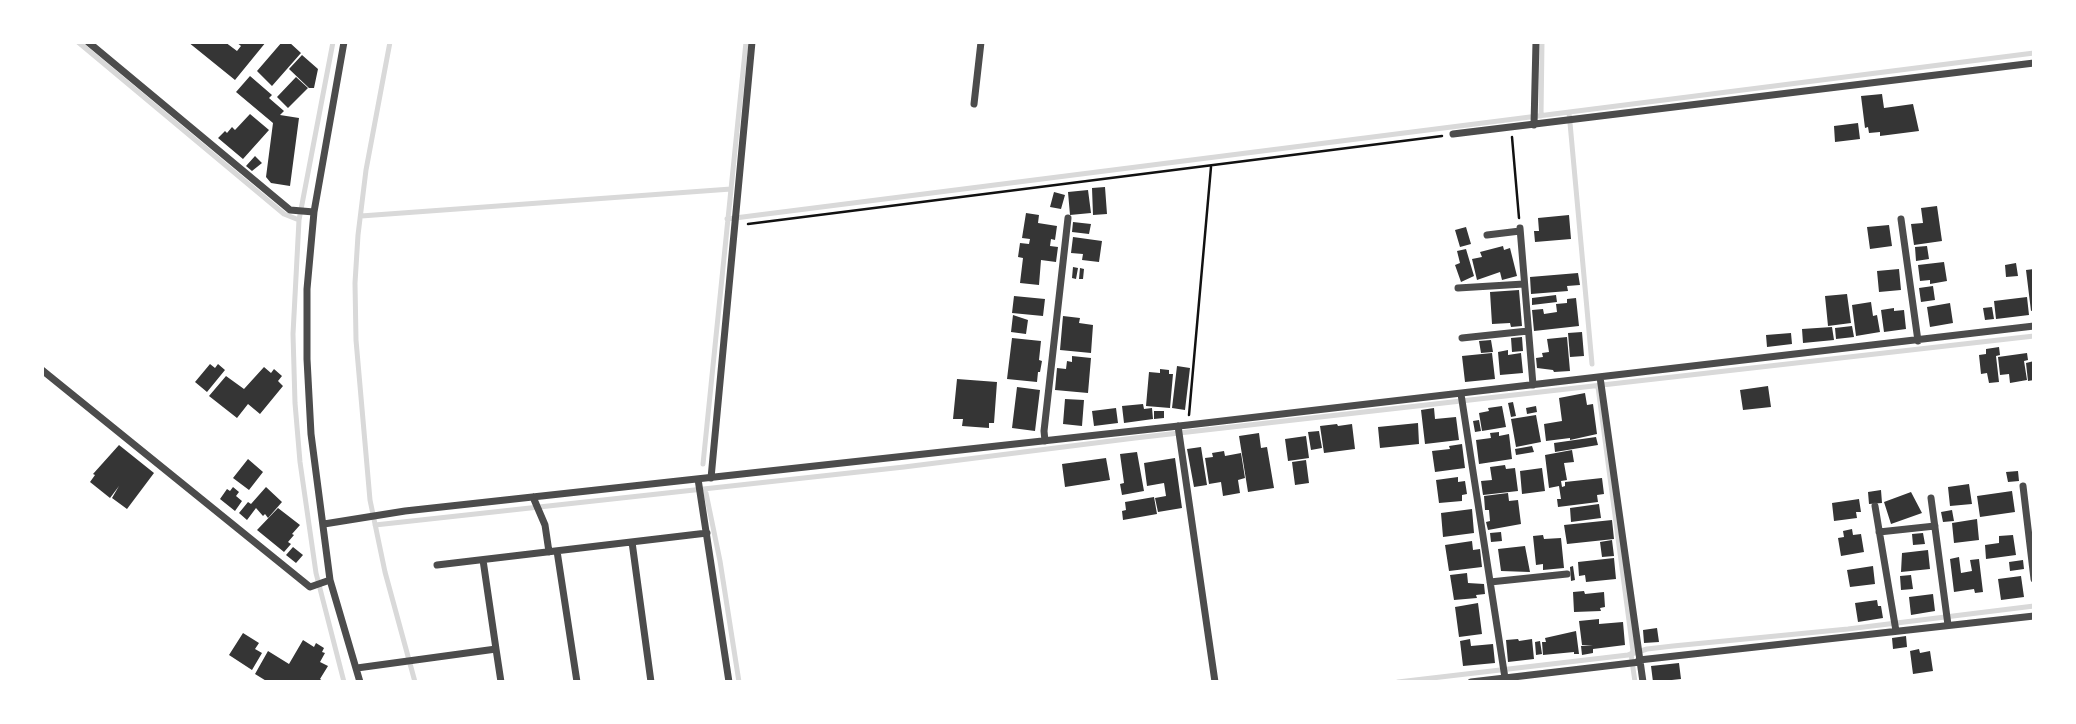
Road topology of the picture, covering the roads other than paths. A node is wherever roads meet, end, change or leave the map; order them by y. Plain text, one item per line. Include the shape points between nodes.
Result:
1 (88, 42) edge
2 (344, 42) edge
3 (752, 42) edge
4 (981, 42) edge
5 (1536, 42) edge
6 (2034, 63) edge
7 (974, 104) dead end
8 (1534, 123) junction
9 (1453, 134) road end
10 (310, 212) junction
11 (1068, 218) dead end
12 (1901, 219) dead end
13 (1487, 235) dead end
14 (1524, 284) junction
15 (1458, 288) dead end
16 (2034, 326) edge
17 (1528, 331) junction
18 (1462, 338) dead end
19 (1918, 341) junction
20 (42, 370) edge
21 (1601, 379) junction
22 (1533, 385) junction
23 (1461, 399) junction
24 (1179, 432) junction
25 (1045, 441) junction
26 (711, 478) junction
27 (699, 481) junction
28 (2023, 486) dead end
29 (533, 497) junction
30 (1931, 498) dead end
31 (1875, 506) dead end
32 (324, 524) junction
33 (1934, 526) junction
34 (1880, 531) junction
35 (707, 533) junction
36 (632, 542) junction
37 (553, 551) junction
38 (483, 560) junction
39 (437, 565) dead end
40 (1567, 574) dead end
41 (2034, 579) edge
42 (328, 581) junction
43 (1490, 582) junction
44 (2034, 616) edge
45 (1947, 620) junction
46 (1895, 625) junction
47 (496, 649) junction
48 (1638, 657) junction
49 (357, 668) junction
50 (1505, 676) junction
51 (360, 682) edge
52 (500, 682) edge
53 (577, 682) edge
54 (651, 682) edge
55 (729, 682) edge
56 (1215, 682) edge
57 (1471, 682) edge
58 (1643, 682) edge

1 - 10 street via 290,210
2 - 10 street
3 - 26 street
4 - 7 street
5 - 8 street
6 - 8 street
8 - 9 street
10 - 32 street via 308,388
11 - 25 street
12 - 19 street
13 - 14 street via 1520,229
14 - 15 street
14 - 17 street
16 - 19 street
17 - 18 street
17 - 22 street
19 - 21 street
20 - 42 street via 303,581 312,586
21 - 22 street
21 - 48 street
22 - 23 street
23 - 24 street via 1188,425
23 - 43 street
24 - 25 street
24 - 56 street
25 - 26 street
26 - 27 street
27 - 29 street
27 - 35 street
28 - 41 street
29 - 32 street
29 - 37 street
30 - 33 street
31 - 34 street
32 - 42 street
33 - 34 street
33 - 45 street
34 - 46 street
35 - 36 street
35 - 55 street
36 - 37 street
36 - 54 street
37 - 38 street
37 - 53 street
38 - 39 street
38 - 47 street
40 - 43 street
42 - 49 street
43 - 50 street
44 - 45 street
45 - 46 street
46 - 48 street
47 - 49 street
47 - 52 street
48 - 50 street via 1628,664
48 - 58 street
49 - 51 street
50 - 57 street

